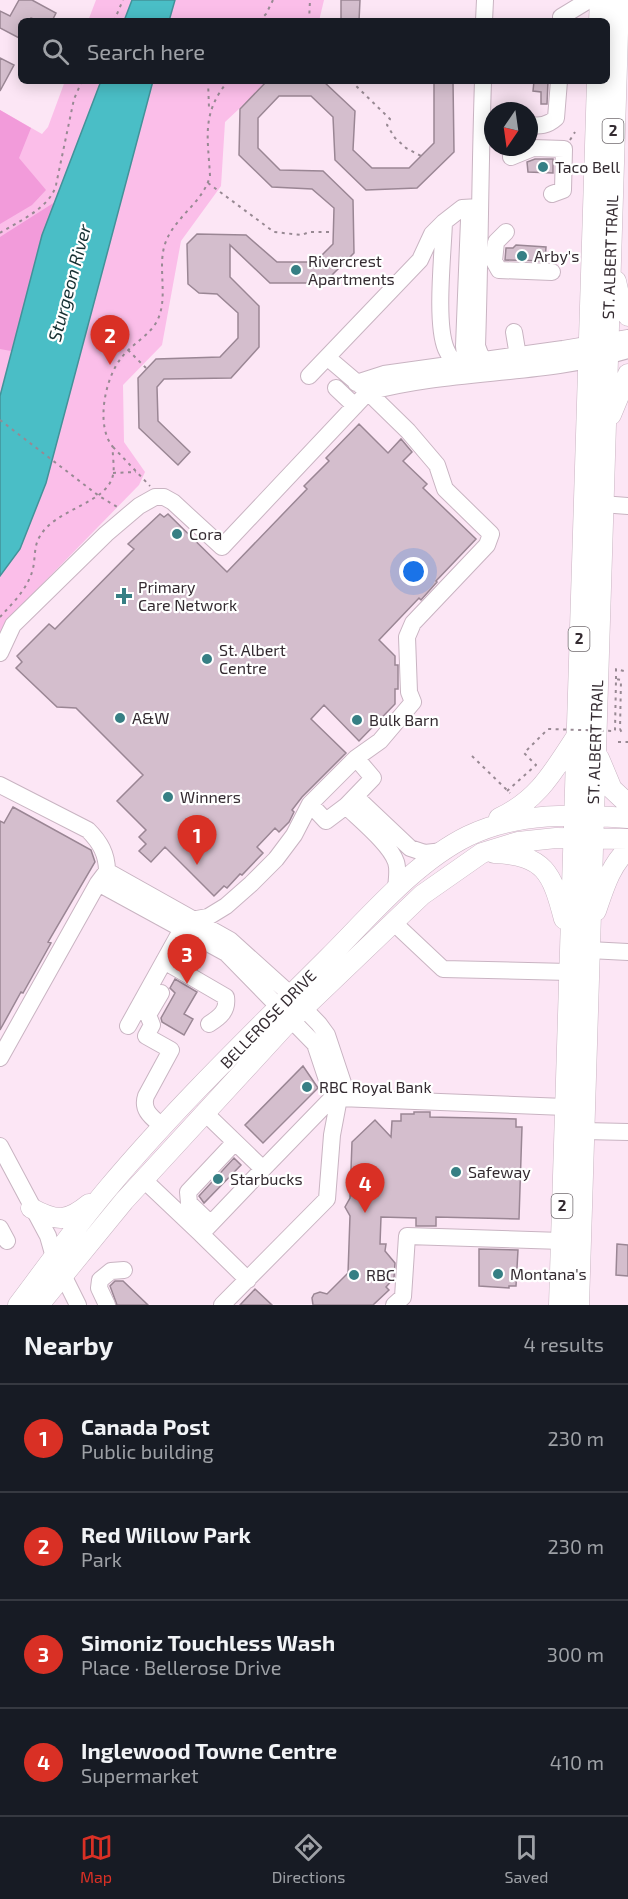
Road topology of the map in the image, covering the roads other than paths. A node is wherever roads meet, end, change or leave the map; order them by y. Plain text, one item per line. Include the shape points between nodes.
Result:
1 (485, 0) edge
2 (588, 0) edge
3 (600, 0) edge
4 (619, 0) edge
5 (561, 17) dead end
6 (484, 18) edge
7 (599, 18) edge
8 (617, 50) junction
9 (628, 71) edge
10 (483, 84) edge
11 (559, 84) edge
12 (597, 84) edge
13 (558, 107) junction
14 (628, 112) edge
15 (538, 115) edge
16 (538, 126) edge
17 (613, 134) junction
18 (511, 157) dead end
19 (552, 194) dead end
20 (479, 207) junction
21 (444, 222) junction
22 (506, 232) dead end
23 (610, 261) junction
24 (552, 272) dead end
25 (628, 316) edge
26 (514, 332) dead end
27 (628, 338) edge
28 (597, 350) junction
29 (628, 350) edge
30 (518, 356) junction
31 (328, 357) junction
32 (471, 366) junction
33 (628, 374) edge
34 (309, 376) dead end
35 (408, 382) junction
36 (336, 388) dead end
37 (362, 388) junction
38 (355, 406) junction
39 (392, 415) junction
40 (604, 432) junction
41 (602, 504) junction
42 (628, 506) edge
43 (0, 653) edge
44 (576, 737) junction
45 (595, 751) junction
46 (356, 758) junction
47 (2, 790) edge
48 (351, 801) junction
49 (310, 804) junction
50 (628, 804) edge
51 (584, 817) junction
52 (628, 818) edge
53 (468, 836) junction
54 (583, 838) junction
55 (628, 839) edge
56 (628, 849) edge
57 (443, 851) junction
58 (482, 853) junction
59 (103, 877) junction
60 (396, 891) junction
61 (393, 922) junction
62 (590, 924) junction
63 (187, 925) junction
64 (570, 942) junction
65 (589, 950) junction
66 (628, 952) edge
67 (164, 961) junction
68 (569, 972) junction
69 (161, 993) dead end
70 (291, 1007) junction
71 (209, 1024) dead end
72 (128, 1026) dead end
73 (0, 1058) edge
74 (339, 1098) junction
75 (565, 1107) junction
76 (204, 1112) junction
77 (163, 1127) junction
78 (584, 1131) junction
79 (628, 1132) edge
80 (235, 1142) junction
81 (0, 1146) edge
82 (0, 1168) edge
83 (263, 1169) junction
84 (144, 1180) junction
85 (108, 1189) junction
86 (32, 1208) junction
87 (206, 1228) junction
88 (562, 1241) junction
89 (58, 1266) junction
90 (124, 1270) dead end
91 (248, 1280) junction
92 (18, 1305) edge
93 (39, 1305) edge
94 (78, 1305) edge
95 (107, 1305) edge
96 (222, 1305) edge
97 (394, 1305) edge
98 (559, 1305) edge
99 (579, 1305) edge

1 - 6 street
2 - 5 street
3 - 7 main road
4 - 8 main road, ST. ALBERT TRAIL / 2
8 - 9 main road
8 - 17 main road, ST. ALBERT TRAIL / 2
10 - 20 street
11 - 13 street
12 - 28 main road, ST. ALBERT TRAIL / 2
13 - 15 street via 549,114
13 - 16 street via 550,123
14 - 17 main road
17 - 23 main road, ST. ALBERT TRAIL / 2
18 - 19 street via 533,148 564,149 563,190
20 - 21 street via 462,208
20 - 32 street via 477,346
21 - 31 street via 432,234 420,260
21 - 32 street via 441,329 446,349
22 - 24 street via 496,242 494,261 499,270
23 - 25 main road
23 - 28 main road, ST. ALBERT TRAIL / 2
26 - 30 street
27 - 28 street
28 - 29 street
28 - 30 street
28 - 32 street
28 - 40 main road, ST. ALBERT TRAIL / 2
28 - 44 main road, ST. ALBERT TRAIL / 2
30 - 32 street
31 - 34 street
31 - 37 street
32 - 35 street
32 - 37 street via 384,374
33 - 40 main road
35 - 37 street
35 - 39 street via 398,394
36 - 38 street
37 - 38 street
37 - 39 street
38 - 43 street via 222,547 164,497 155,497 139,506 13,625
39 - 46 street via 437,465 445,489 490,534 487,545 413,623 406,637 413,702 380,741
40 - 41 main road, ST. ALBERT TRAIL / 2
41 - 42 street
41 - 45 main road, ST. ALBERT TRAIL / 2
44 - 51 main road, ST. ALBERT TRAIL / 2
44 - 53 main road via 531,799
45 - 50 main road via 612,789
45 - 51 main road, ST. ALBERT TRAIL / 2
46 - 48 street via 374,778
46 - 49 street
47 - 59 street via 88,830 105,852
48 - 49 street via 326,821
48 - 57 street via 410,848 425,853
48 - 60 street via 396,862
49 - 63 street via 294,835 251,884 226,906
51 - 52 main road, BELLEROSE DRIVE
51 - 53 main road, BELLEROSE DRIVE via 541,817 501,823
51 - 54 main road, ST. ALBERT TRAIL / 2
53 - 57 main road, BELLEROSE DRIVE
54 - 55 main road, BELLEROSE DRIVE
54 - 58 main road, BELLEROSE DRIVE via 518,842
54 - 62 main road, ST. ALBERT TRAIL / 2
54 - 64 main road, ST. ALBERT TRAIL / 2
56 - 62 main road via 610,872
57 - 60 main road, BELLEROSE DRIVE
58 - 61 main road, BELLEROSE DRIVE via 422,895
58 - 64 main road via 519,855 548,874
59 - 63 street
59 - 73 street
60 - 70 main road, BELLEROSE DRIVE
61 - 68 street via 443,969
61 - 70 main road, BELLEROSE DRIVE
62 - 65 main road, ST. ALBERT TRAIL / 2
63 - 67 street
63 - 70 street
64 - 68 main road, ST. ALBERT TRAIL / 2
65 - 66 street
65 - 78 main road, ST. ALBERT TRAIL / 2
67 - 71 street via 226,997 222,1015
67 - 72 street
68 - 75 main road, ST. ALBERT TRAIL / 2
69 - 77 street via 148,1016 152,1025 146,1035 171,1050 144,1104 145,1110
70 - 74 street via 315,1044 330,1089
70 - 76 main road, BELLEROSE DRIVE
70 - 77 main road, BELLEROSE DRIVE
74 - 75 street
74 - 83 street via 330,1100
74 - 91 street via 327,1199
75 - 88 main road, ST. ALBERT TRAIL / 2
76 - 80 street
76 - 84 main road, BELLEROSE DRIVE
77 - 85 main road, BELLEROSE DRIVE
78 - 79 street
78 - 99 main road, ST. ALBERT TRAIL / 2
80 - 83 street
80 - 87 street via 188,1192 189,1203
81 - 86 street
82 - 89 street via 39,1241
83 - 87 street
84 - 87 street
84 - 89 main road, BELLEROSE DRIVE
85 - 86 main road via 68,1218 54,1218
85 - 89 main road, BELLEROSE DRIVE
86 - 89 street via 48,1236
87 - 91 street
88 - 97 street via 407,1236 403,1297
88 - 98 main road, ST. ALBERT TRAIL / 2
89 - 92 main road, BELLEROSE DRIVE
89 - 93 main road, BELLEROSE DRIVE
89 - 94 street
90 - 95 street via 111,1271 100,1280 99,1288
91 - 96 street

